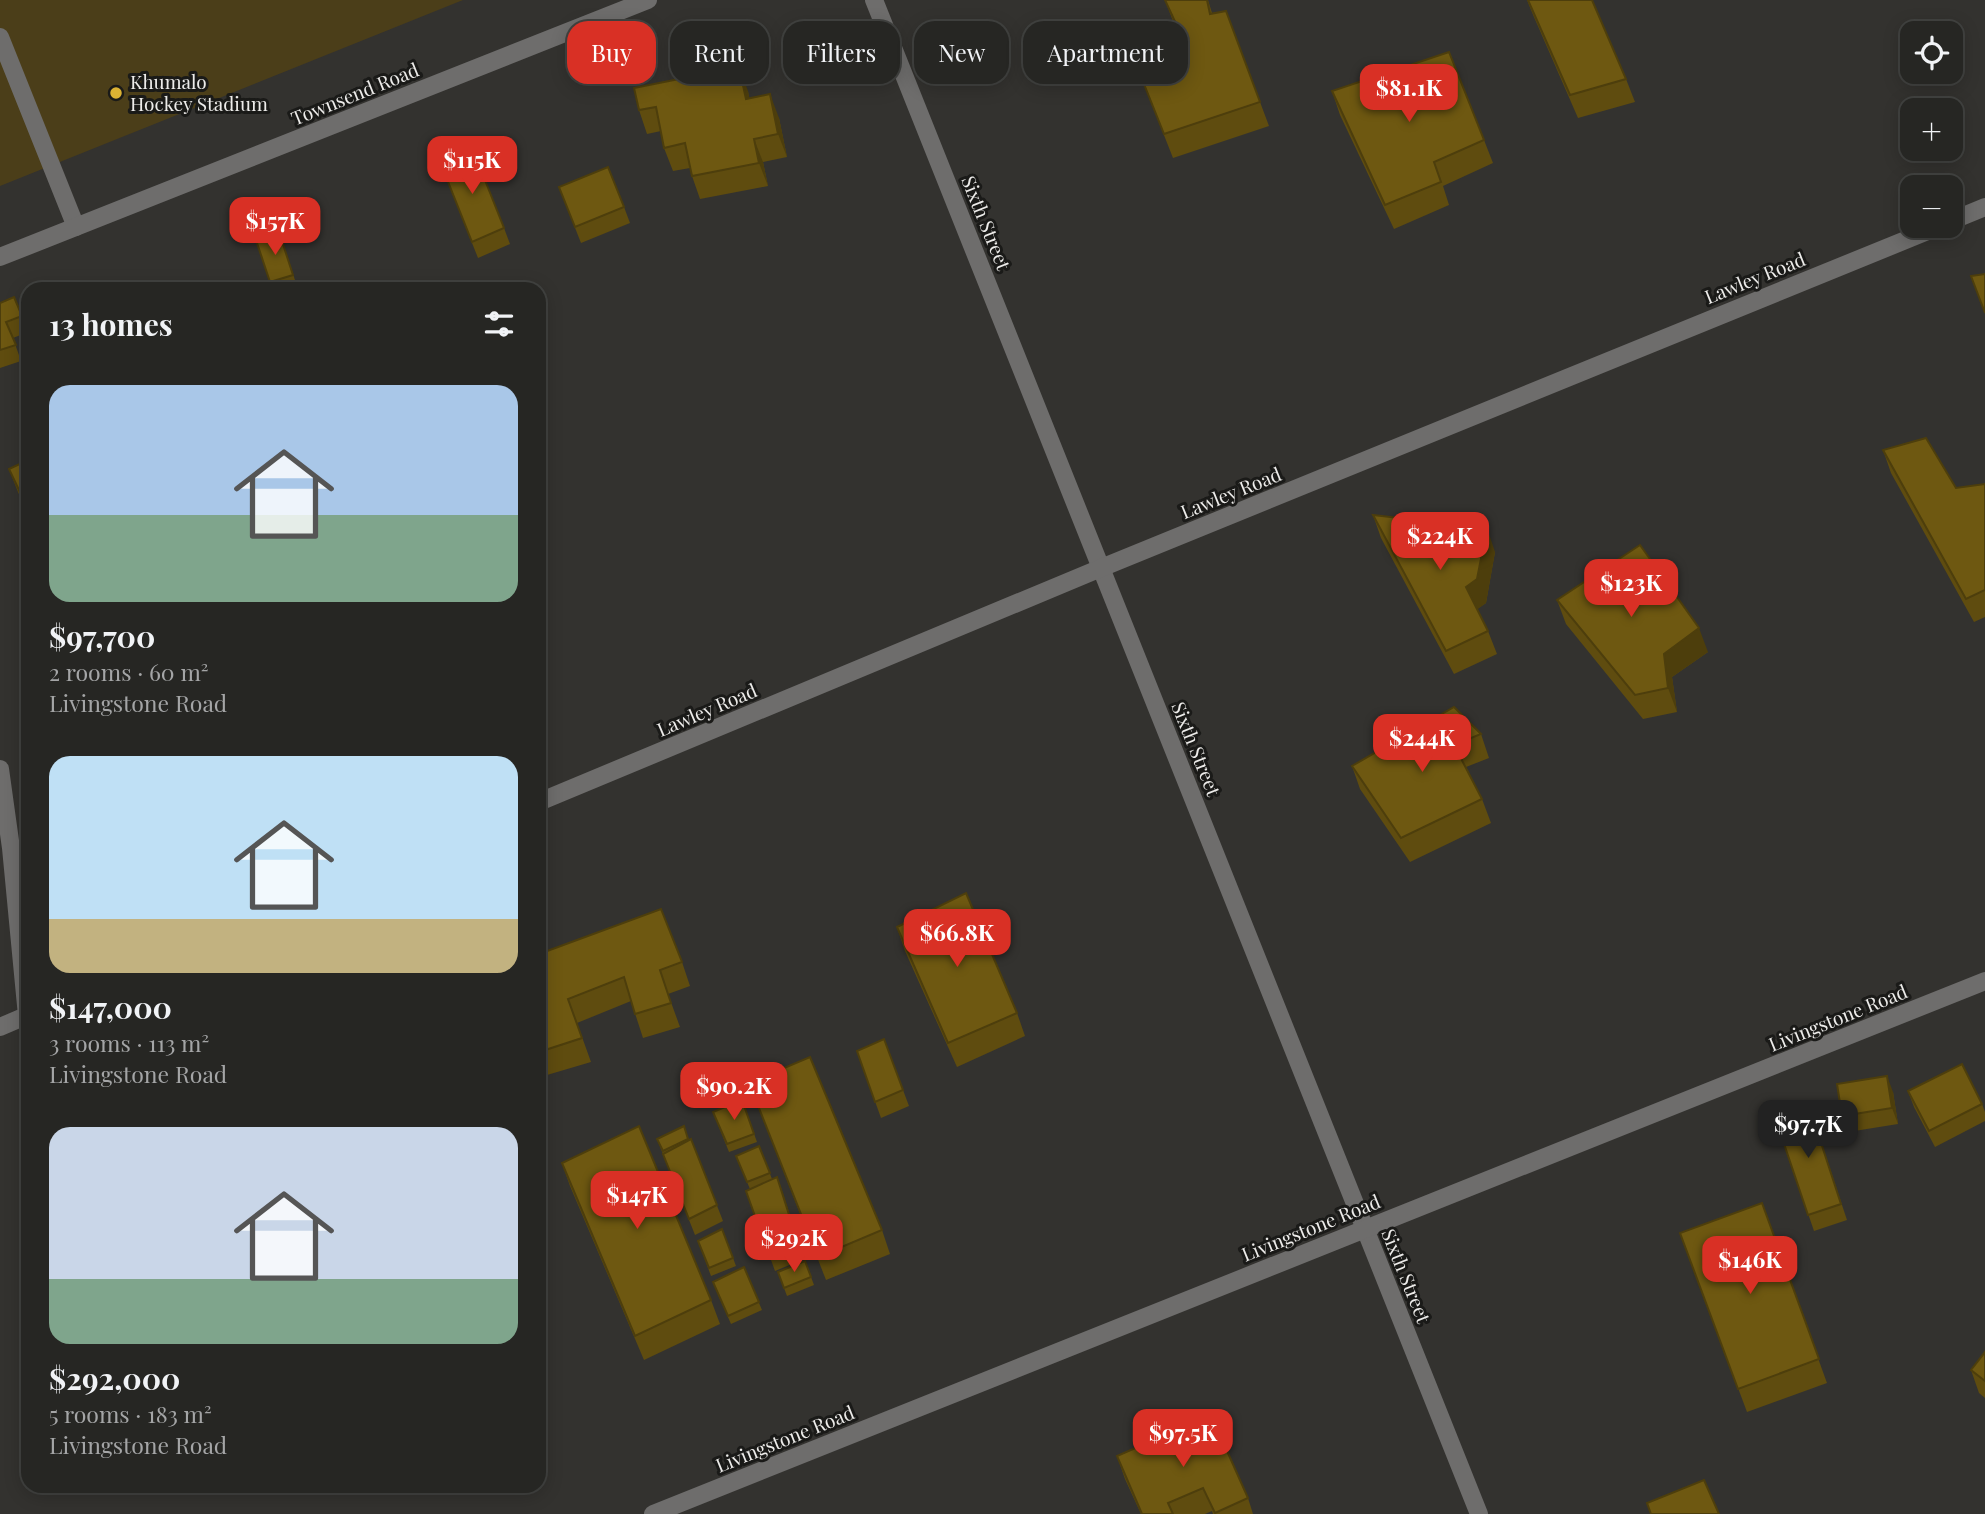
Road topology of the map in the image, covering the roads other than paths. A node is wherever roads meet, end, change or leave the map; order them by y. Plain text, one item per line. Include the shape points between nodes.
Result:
1 (648, 0) edge
2 (874, 0) edge
3 (0, 37) edge
4 (1985, 207) edge
5 (1963, 216) edge
6 (76, 227) junction
7 (1911, 238) edge
8 (0, 257) edge
9 (1101, 568) junction
10 (0, 769) edge
11 (546, 799) edge
12 (21, 953) edge
13 (1985, 981) edge
14 (21, 1018) edge
15 (0, 1027) edge
16 (1365, 1230) junction
17 (653, 1514) edge
18 (1479, 1514) edge

1 - 6 street, Townsend Road
2 - 9 street, Sixth Street
3 - 6 street
4 - 5 street
6 - 8 street, Townsend Road
7 - 9 street, Lawley Road
9 - 11 street, Lawley Road
9 - 16 street, Sixth Street
10 - 12 street
13 - 16 street, Livingstone Road
14 - 15 street
16 - 17 street, Livingstone Road
16 - 18 street, Sixth Street

